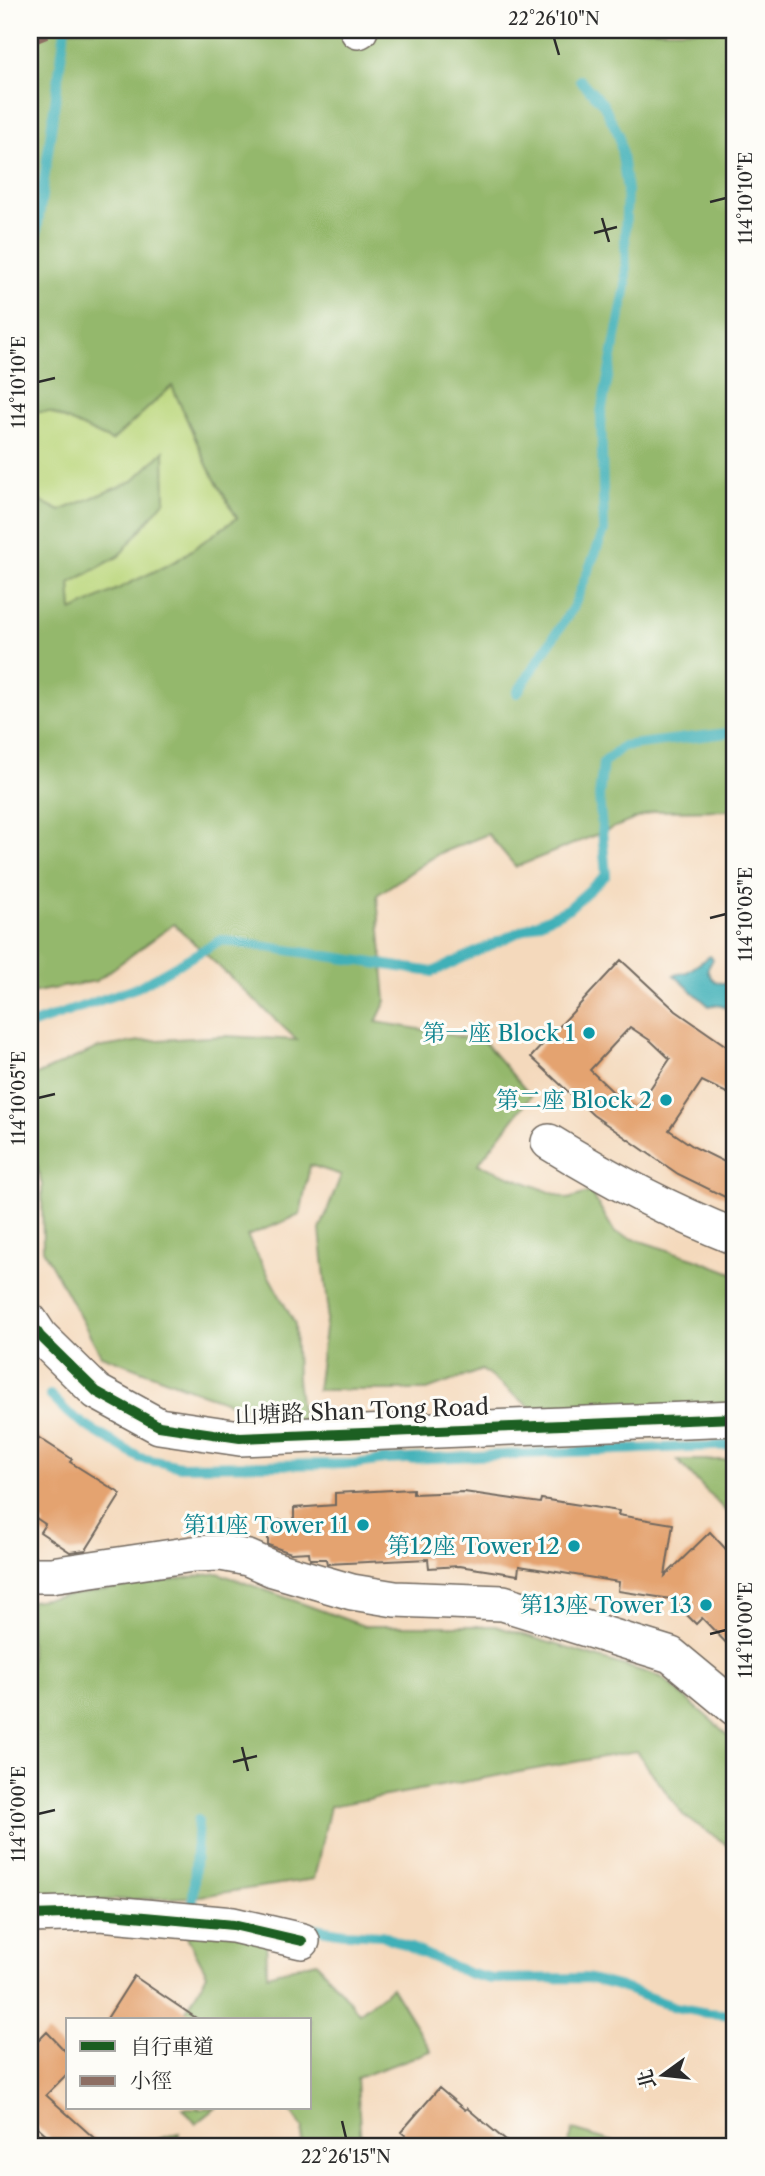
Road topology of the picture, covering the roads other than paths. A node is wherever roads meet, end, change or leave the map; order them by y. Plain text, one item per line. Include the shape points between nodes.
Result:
1 (549, 1142) dead end
2 (735, 1237) edge
3 (30, 1321) edge
4 (735, 1419) edge
5 (30, 1575) edge
6 (735, 1707) edge
7 (30, 1915) edge
8 (302, 1941) dead end

1 - 2 street via 648,1199
3 - 4 street, 山塘路 Shan Tong Road via 97,1392 159,1426 240,1438
5 - 6 street via 221,1553 352,1592 395,1599 503,1603 671,1655
7 - 8 street via 100,1913 233,1925

